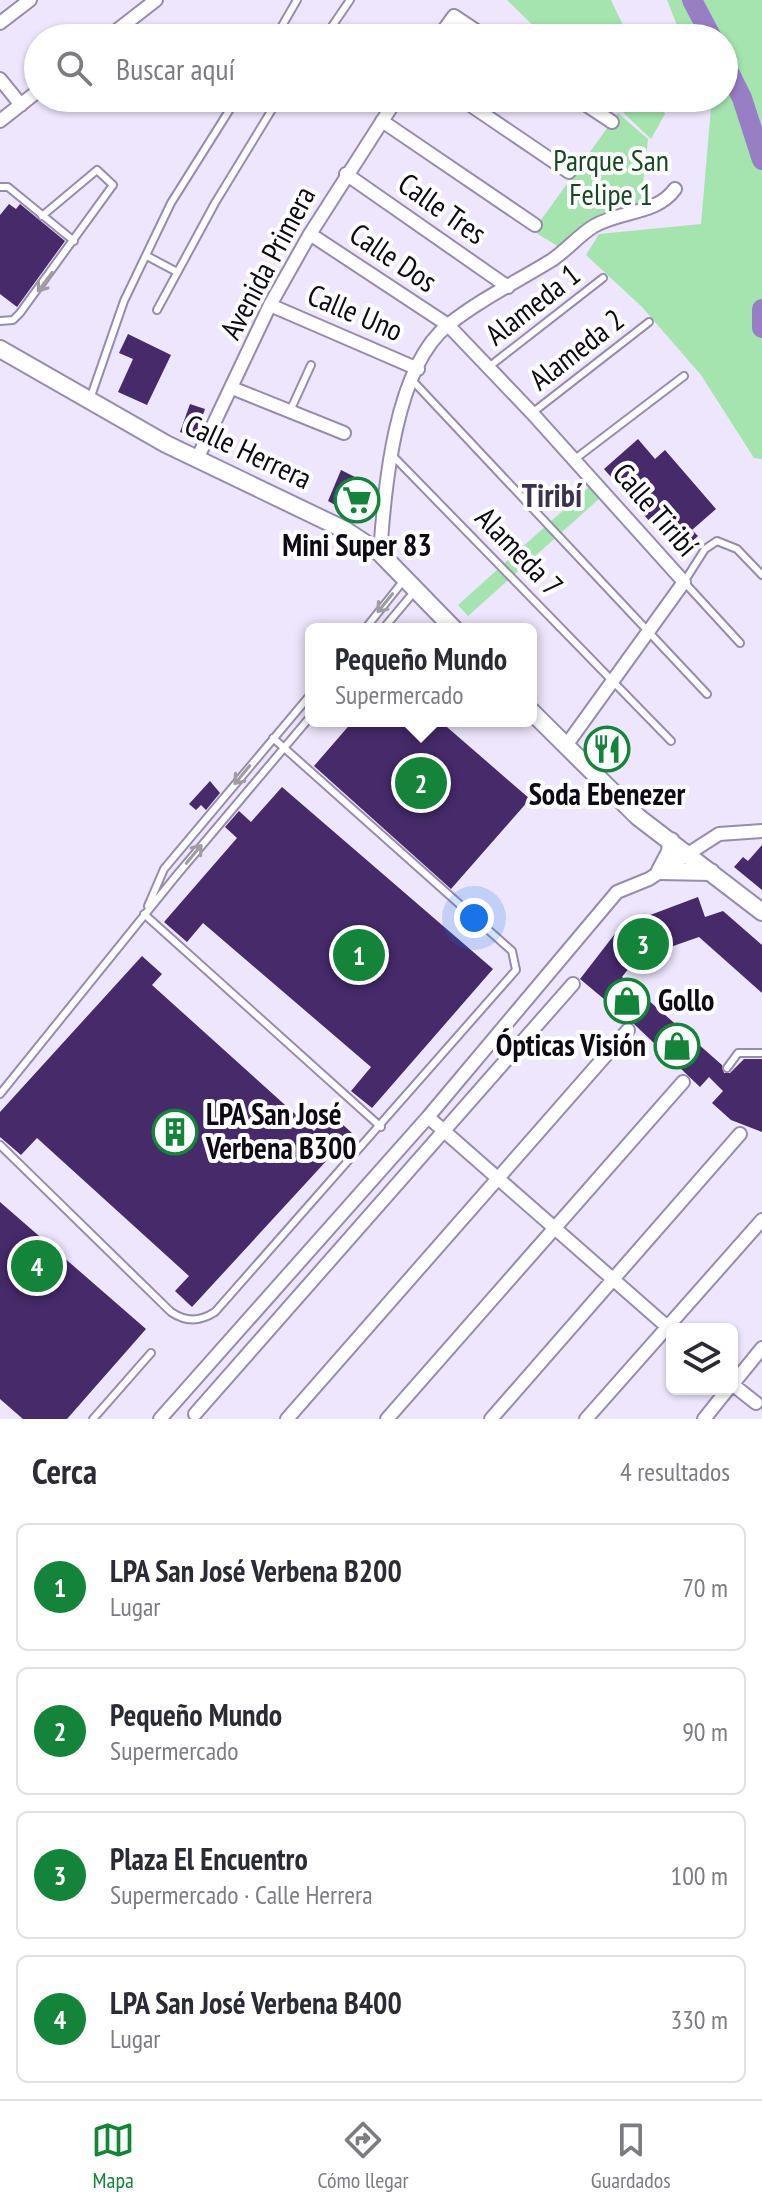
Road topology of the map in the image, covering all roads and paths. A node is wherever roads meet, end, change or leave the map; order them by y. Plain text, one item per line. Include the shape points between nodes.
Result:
1 (30, 0) edge
2 (156, 0) edge
3 (297, 0) edge
4 (350, 0) edge
5 (0, 23) edge
6 (125, 24) edge
7 (283, 24) edge
8 (334, 24) edge
9 (448, 24) edge
10 (466, 24) edge
11 (0, 79) edge
12 (24, 103) edge
13 (21, 105) junction
14 (228, 112) edge
15 (271, 112) edge
16 (388, 112) edge
17 (481, 112) edge
18 (597, 112) edge
19 (0, 121) edge
20 (382, 121) junction
21 (612, 122) dead end
22 (569, 172) dead end
23 (346, 174) junction
24 (0, 187) edge
25 (675, 189) dead end
26 (42, 216) junction
27 (535, 225) dead end
28 (310, 234) junction
29 (74, 241) junction
30 (147, 256) junction
31 (177, 272) junction
32 (603, 278) dead end
33 (508, 287) junction
34 (270, 305) junction
35 (157, 310) dead end
36 (0, 321) edge
37 (649, 322) dead end
38 (448, 325) junction
39 (0, 349) edge
40 (311, 365) dead end
41 (490, 366) junction
42 (415, 374) junction
43 (684, 376) dead end
44 (232, 388) junction
45 (90, 402) junction
46 (290, 411) junction
47 (532, 413) junction
48 (344, 433) dead end
49 (392, 455) junction
50 (197, 459) junction
51 (575, 459) junction
52 (380, 553) junction
53 (762, 575) edge
54 (684, 582) junction
55 (411, 583) junction
56 (371, 623) edge
57 (387, 623) edge
58 (448, 623) edge
59 (649, 632) junction
60 (740, 643) dead end
61 (614, 682) junction
62 (707, 694) dead end
63 (305, 701) edge
64 (537, 717) edge
65 (305, 723) edge
66 (273, 738) junction
67 (671, 741) dead end
68 (565, 747) junction
69 (284, 749) junction
70 (762, 831) edge
71 (671, 841) junction
72 (688, 853) junction
73 (660, 871) junction
74 (711, 872) junction
75 (762, 912) edge
76 (144, 914) junction
77 (573, 984) dead end
78 (628, 1030) dead end
79 (762, 1053) edge
80 (727, 1068) dead end
81 (683, 1082) dead end
82 (0, 1094) edge
83 (428, 1117) junction
84 (381, 1127) junction
85 (443, 1131) junction
86 (740, 1134) dead end
87 (0, 1145) edge
88 (497, 1179) junction
89 (762, 1220) edge
90 (554, 1228) junction
91 (613, 1280) junction
92 (674, 1323) edge
93 (666, 1326) edge
94 (666, 1332) edge
95 (762, 1348) edge
96 (151, 1353) dead end
97 (738, 1377) edge
98 (738, 1391) edge
99 (724, 1395) edge
100 (756, 1403) dead end
101 (195, 1414) dead end
102 (93, 1419) edge
103 (160, 1419) edge
104 (287, 1419) edge
105 (387, 1419) edge
106 (491, 1419) edge
107 (586, 1419) edge
108 (704, 1419) edge

1 - 5 street
2 - 6 street
3 - 7 lane
4 - 8 lane
9 - 10 street via 454,16
11 - 13 street
12 - 13 street
13 - 19 street
14 - 30 lane via 171,203
15 - 31 lane
16 - 20 street, Avenida Primera
17 - 22 street
18 - 21 street
20 - 23 street, Avenida Primera
20 - 27 street
23 - 28 street, Avenida Primera
23 - 33 street, Calle Tres
24 - 26 lane via 8,187
25 - 33 street via 666,201 593,226
26 - 29 lane
26 - 29 lane via 97,170 113,185
28 - 34 street, Avenida Primera
28 - 38 street, Calle Dos
29 -> 36 lane via 20,313
30 - 31 lane
30 - 45 lane via 124,301
31 - 35 lane
32 - 41 lane, Alameda 1
33 - 38 street
34 - 42 street, Calle Uno
34 - 44 street, Avenida Primera
37 - 47 lane, Alameda 2
38 - 41 street, Calle Tiribí
38 - 42 street via 432,341
39 - 45 street, Calle Herrera
40 - 46 lane
41 - 47 street, Calle Tiribí
42 - 49 street
42 - 59 lane
43 - 51 lane
44 - 46 street
44 - 50 street, Avenida Primera
45 - 50 street, Calle Herrera
46 - 48 street
47 - 51 street, Calle Tiribí
49 - 52 street
49 - 61 lane, Alameda 7
50 - 52 street, Calle Herrera via 323,518
51 - 54 street, Calle Tiribí
52 - 55 street, Calle Herrera
53 - 54 lane via 737,549 717,541 705,549
54 - 59 street, Calle Tiribí
54 - 60 lane
55 -> 56 lane
55 - 57 lane
55 - 58 street, Calle Herrera
59 - 61 street, Calle Tiribí
59 - 62 lane
61 - 67 lane, Alameda 7
61 - 68 street, Calle Tiribí
63 - 66 lane
64 - 68 street
65 - 69 lane
66 - 69 lane
66 -> 76 lane via 164,869
68 - 71 street
76 -> 69 lane
69 - 84 lane via 516,960 516,970
70 - 72 street via 719,834
71 - 72 street
71 - 73 street
72 - 73 street
72 - 74 street
73 - 74 street
73 - 83 street via 617,892
74 - 75 street
76 - 82 lane
76 - 84 lane
77 - 85 street
78 - 88 street
79 - 80 lane via 738,1053
81 - 90 street
83 - 85 street
83 - 103 street
84 - 87 lane via 215,1312 197,1320 171,1312
85 - 88 street
85 - 101 street
86 - 91 street
88 - 90 street
88 - 104 street
89 - 92 street
90 - 91 street
90 - 105 street
91 - 93 street
91 - 106 street
94 - 107 street
95 - 97 street
96 - 102 lane
98 - 100 street
99 - 108 street

